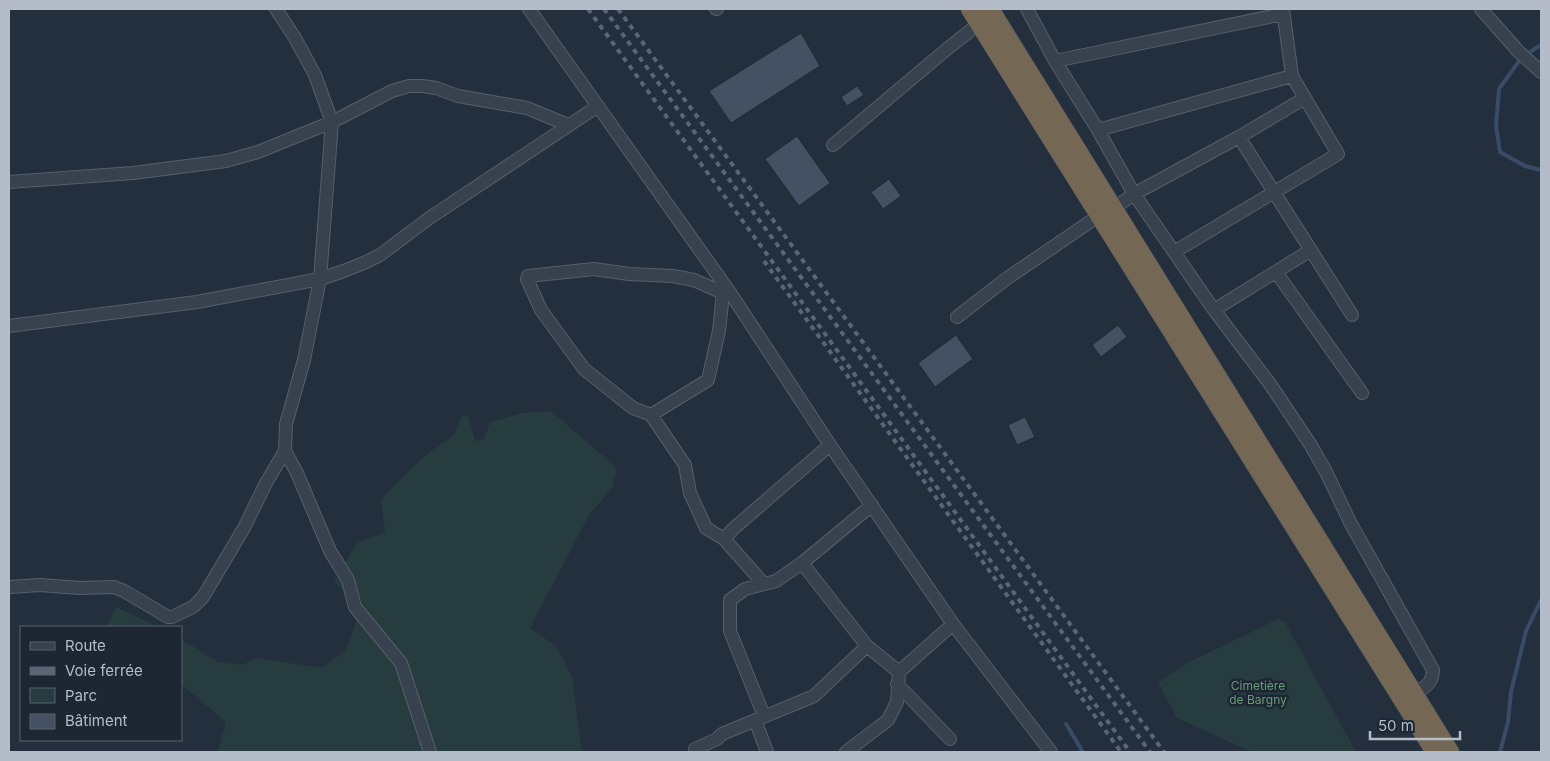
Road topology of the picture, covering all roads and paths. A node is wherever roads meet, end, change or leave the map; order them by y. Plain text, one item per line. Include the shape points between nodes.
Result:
1 (276, 9) edge
2 (529, 9) edge
3 (1027, 9) edge
4 (1481, 9) edge
5 (1283, 11) edge
6 (980, 14) edge
7 (1055, 61) junction
8 (1541, 72) edge
9 (1292, 76) junction
10 (1305, 98) junction
11 (598, 106) junction
12 (332, 122) junction
13 (568, 125) junction
14 (1098, 130) junction
15 (1238, 137) junction
16 (833, 145) dead end
17 (9, 182) edge
18 (1274, 192) junction
19 (1134, 194) junction
20 (1107, 212) junction
21 (1311, 250) junction
22 (1174, 252) junction
23 (1276, 272) junction
24 (320, 279) junction
25 (727, 293) junction
26 (1214, 310) junction
27 (1352, 315) dead end
28 (957, 317) dead end
29 (9, 326) edge
30 (1362, 393) dead end
31 (651, 415) junction
32 (830, 445) junction
33 (285, 451) junction
34 (872, 505) junction
35 (724, 539) junction
36 (802, 563) junction
37 (763, 584) junction
38 (9, 587) edge
39 (953, 624) junction
40 (867, 646) junction
41 (898, 678) junction
42 (1415, 694) junction
43 (759, 718) junction
44 (950, 739) dead end
45 (693, 751) edge
46 (430, 752) edge
47 (767, 752) edge
48 (846, 752) edge
49 (1051, 752) edge
50 (1435, 752) edge
51 (1450, 752) edge

1 - 12 street via 315,75
2 - 11 street
3 - 7 street
4 - 8 street
5 - 7 street
5 - 9 street
6 - 16 street via 947,49
6 - 20 highway
7 - 14 street
9 - 10 street
9 - 14 street
10 - 15 street
10 - 18 street via 1338,154
11 - 13 street
11 - 25 street
12 - 13 street via 392,91 422,86 527,108
12 - 17 street via 258,152 226,160 133,173
12 - 24 street
13 - 24 street via 428,218 380,254
14 - 19 street
15 - 18 street
15 - 19 street
18 - 21 street
18 - 22 street
19 - 20 street
19 - 22 street
20 - 28 street via 1006,279
20 - 42 highway
20 - 50 highway
21 - 23 street
21 - 27 street
22 - 26 street
23 - 26 street
23 - 30 street
24 - 29 street via 197,302
24 - 33 street via 304,360 286,424
25 - 31 street via 708,380
25 - 31 street via 673,276 594,269 528,276 541,310 584,369 633,408
25 - 32 street
26 - 42 street via 1270,384 1322,465 1351,524 1433,670 1430,683
31 - 35 street via 685,465 690,493 706,528
32 - 34 street
32 - 35 street
33 - 38 street via 203,597 177,616 168,617 114,587
33 - 46 street via 330,551 348,580 355,607 401,664
34 - 36 street
34 - 39 street
35 - 37 street
36 - 37 street via 776,581
36 - 40 street
37 - 43 street via 745,589 730,600 730,631
39 - 41 street
39 - 49 street
40 - 41 street
40 - 43 street via 814,696
41 - 44 street
41 - 48 street via 897,702 888,720
42 - 51 highway
43 - 45 street
43 - 47 street

